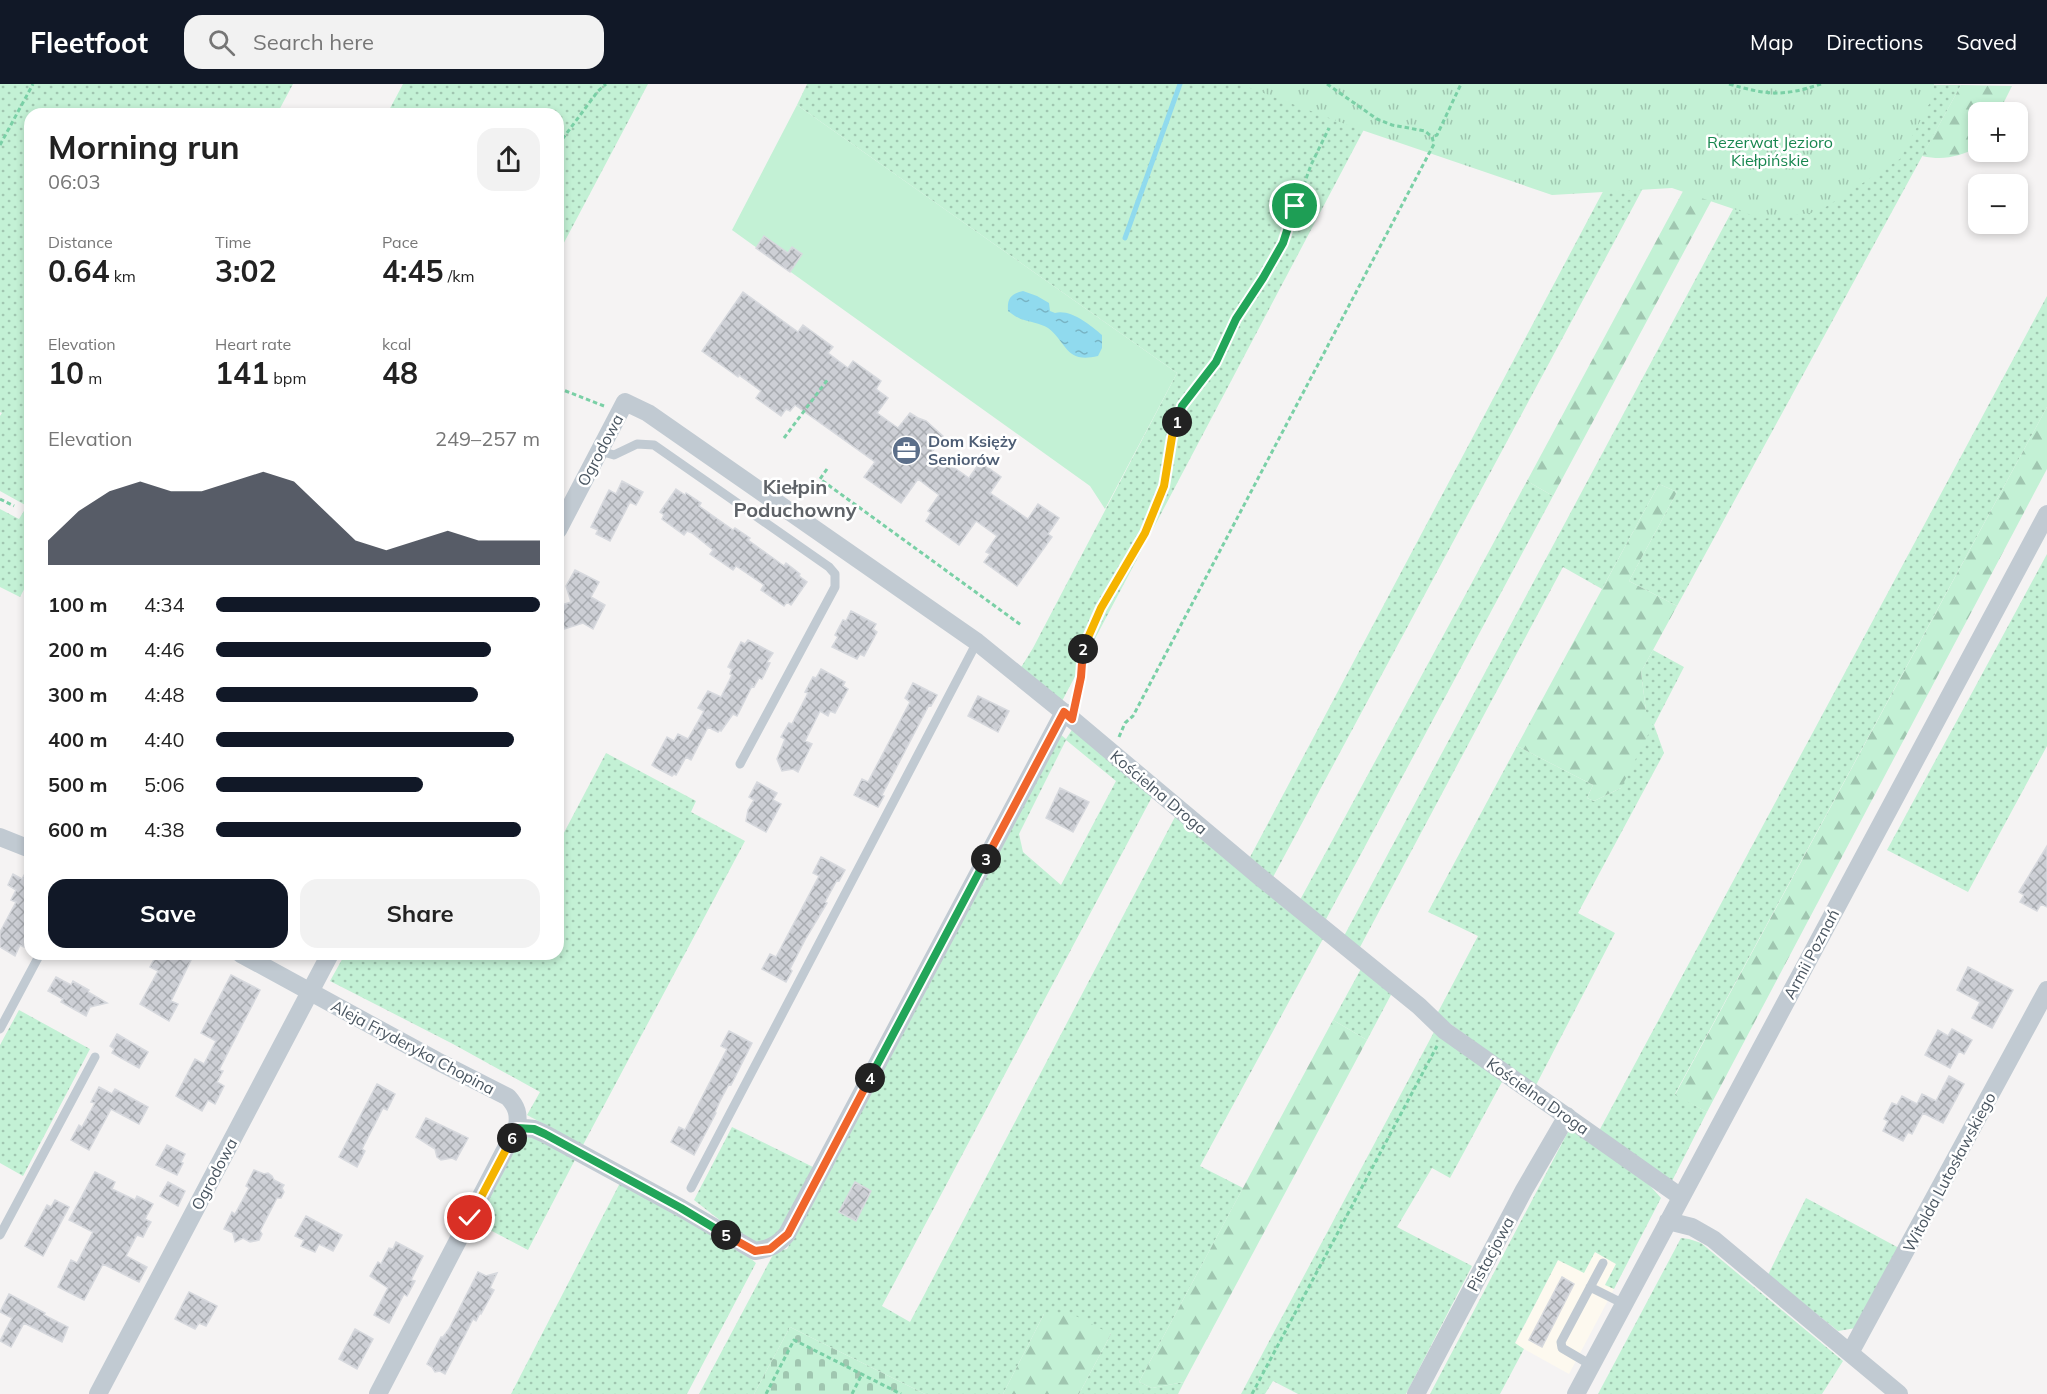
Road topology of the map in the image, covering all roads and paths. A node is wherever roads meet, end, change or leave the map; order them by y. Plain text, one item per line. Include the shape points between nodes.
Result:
1 (33, 84) edge
2 (606, 84) edge
3 (1327, 84) edge
4 (1461, 84) edge
5 (1729, 84) edge
6 (1821, 84) edge
7 (1329, 128) dead end
8 (564, 137) edge
9 (1432, 137) junction
10 (0, 145) edge
11 (828, 379) dead end
12 (564, 390) edge
13 (622, 409) junction
14 (784, 438) dead end
15 (600, 451) junction
16 (827, 469) dead end
17 (0, 499) edge
18 (14, 506) dead end
19 (2047, 514) edge
20 (564, 519) edge
21 (1021, 625) dead end
22 (978, 642) junction
23 (1068, 716) junction
24 (1110, 751) junction
25 (740, 764) dead end
26 (0, 837) edge
27 (24, 847) edge
28 (37, 960) edge
29 (252, 960) edge
30 (327, 960) edge
31 (2047, 990) edge
32 (310, 992) junction
33 (0, 1029) edge
34 (1445, 1031) junction
35 (95, 1057) dead end
36 (1567, 1116) junction
37 (517, 1128) junction
38 (691, 1188) dead end
39 (1681, 1197) junction
40 (1668, 1221) junction
41 (0, 1235) edge
42 (1603, 1263) dead end
43 (1590, 1287) junction
44 (1624, 1304) junction
45 (1850, 1353) junction
46 (1591, 1365) junction
47 (862, 1374) junction
48 (98, 1394) edge
49 (378, 1394) edge
50 (766, 1394) edge
51 (852, 1394) edge
52 (901, 1394) edge
53 (1252, 1394) edge
54 (1416, 1394) edge
55 (1576, 1394) edge
56 (1899, 1394) edge

1 - 10 path
2 - 8 path
3 - 9 path via 1377,119 1425,131
4 - 9 path via 1437,135
5 - 6 path via 1775,94
7 - 23 path via 1283,243 1236,319 1216,362 1182,406 1164,486 1145,533 1084,645 1081,677
9 - 24 path via 1434,144 1429,154 1133,716
11 - 14 path
12 - 13 path
13 - 15 street, Ogrodowa
13 - 22 street, Kościelna Droga via 648,413
15 - 20 street, Ogrodowa
15 - 25 lane via 615,455 637,444 654,444 835,574 835,587
16 - 21 path via 820,479
17 - 18 path
19 - 39 street, Armii Poznań
22 - 23 street, Kościelna Droga
22 - 38 lane
23 - 24 street, Kościelna Droga
23 - 37 street via 788,1234 770,1249 755,1251 545,1134
24 - 34 street, Kościelna Droga
26 - 27 street
28 - 33 lane
29 - 32 street, Aleja Fryderyka Chopina
30 - 32 street, Ogrodowa
31 - 45 street, Witolda Lutosławskiego
32 - 37 street, Aleja Fryderyka Chopina via 508,1097 519,1116
32 - 48 street, Ogrodowa
34 - 36 street, Kościelna Droga
34 - 53 path
35 - 41 lane
36 - 39 street, Kościelna Droga
36 - 54 street, Pistacjowa
37 - 49 street
39 - 40 street, Armii Poznań
40 - 44 street, Armii Poznań
40 - 45 street via 1692,1227 1713,1239
42 - 43 lane
43 - 44 lane
43 - 46 lane via 1561,1342 1562,1348
44 - 46 street, Armii Poznań
45 - 56 street
46 - 55 street, Armii Poznań
47 - 50 path via 794,1340
47 - 51 path
47 - 52 path

